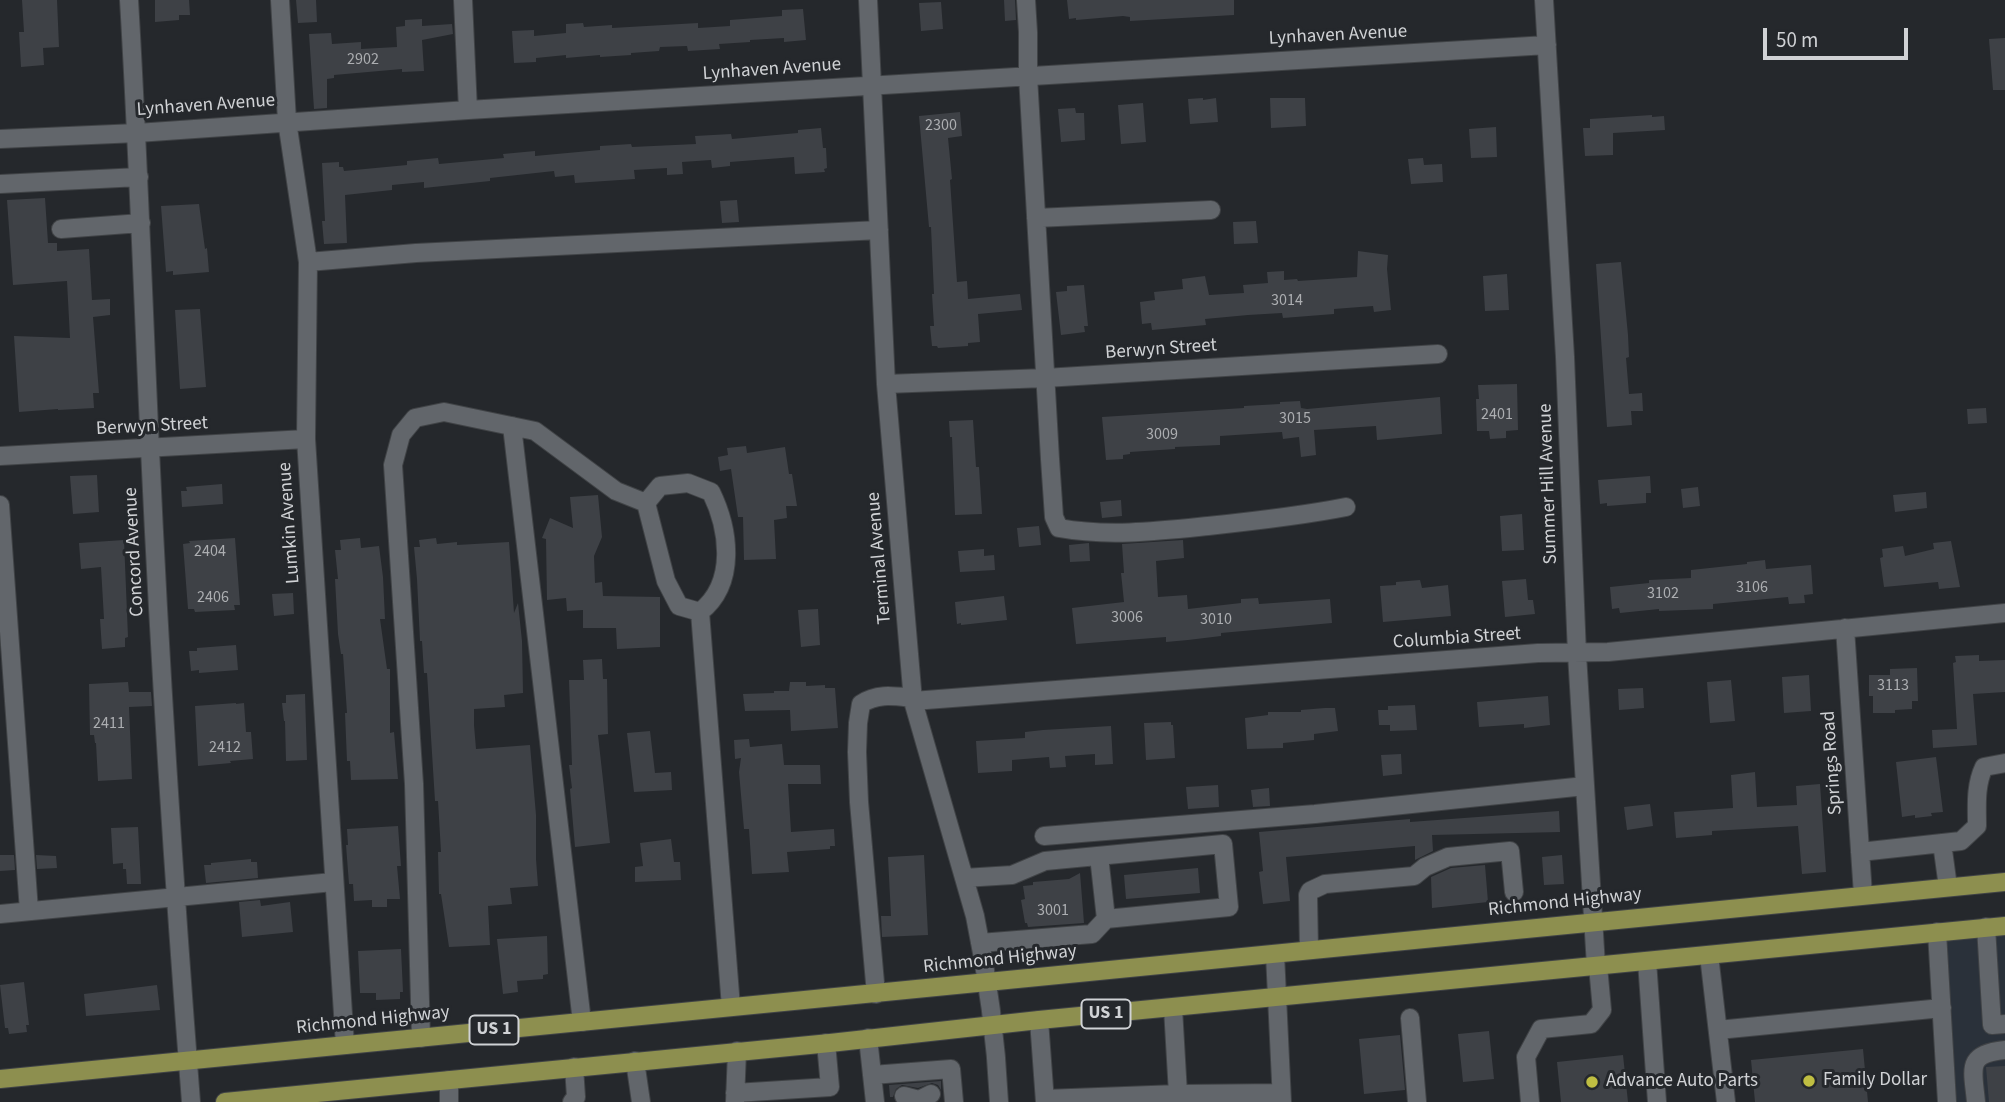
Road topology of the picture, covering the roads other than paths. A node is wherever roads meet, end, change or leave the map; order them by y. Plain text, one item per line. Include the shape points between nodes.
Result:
1 (129, 0) edge
2 (280, 0) edge
3 (463, 0) edge
4 (868, 0) edge
5 (1026, 0) edge
6 (1544, 0) edge
7 (1547, 45) junction
8 (1028, 76) junction
9 (873, 85) junction
10 (468, 110) junction
11 (287, 121) junction
12 (137, 133) junction
13 (0, 138) edge
14 (139, 177) junction
15 (0, 184) edge
16 (1211, 210) dead end
17 (1036, 218) junction
18 (141, 223) junction
19 (61, 229) dead end
20 (879, 230) junction
21 (308, 262) junction
22 (1437, 354) dead end
23 (1045, 378) junction
24 (886, 384) junction
25 (512, 426) junction
26 (306, 439) junction
27 (150, 449) junction
28 (0, 456) edge
29 (646, 503) junction
30 (0, 505) edge
31 (1346, 507) dead end
32 (699, 611) junction
33 (2005, 613) edge
34 (1844, 628) junction
35 (1577, 654) junction
36 (912, 700) junction
37 (2005, 763) edge
38 (1585, 786) junction
39 (1044, 836) dead end
40 (1942, 843) junction
41 (1860, 852) junction
42 (1099, 856) junction
43 (964, 878) junction
44 (334, 881) junction
45 (2005, 882) edge
46 (1948, 887) junction
47 (1514, 892) dead end
48 (1863, 895) junction
49 (175, 897) junction
50 (29, 911) junction
51 (0, 914) edge
52 (1107, 919) junction
53 (1594, 921) junction
54 (2005, 926) edge
55 (1986, 927) junction
56 (1937, 932) junction
57 (980, 943) junction
58 (1309, 950) junction
59 (1275, 954) junction
60 (1709, 955) junction
61 (1647, 961) junction
62 (1597, 966) junction
63 (988, 982) junction
64 (876, 994) junction
65 (1277, 998) junction
66 (731, 1007) junction
67 (1173, 1007) junction
68 (1942, 1008) junction
69 (1410, 1018) dead end
70 (1039, 1020) junction
71 (582, 1022) junction
72 (2005, 1024) edge
73 (993, 1025) junction
74 (1718, 1030) junction
75 (421, 1038) junction
76 (868, 1038) junction
77 (826, 1043) junction
78 (345, 1045) junction
79 (2005, 1050) edge
80 (737, 1051) junction
81 (187, 1061) junction
82 (635, 1061) junction
83 (574, 1067) junction
84 (872, 1074) junction
85 (0, 1079) edge
86 (449, 1080) junction
87 (834, 1094) edge
88 (1178, 1094) junction
89 (362, 1095) edge
90 (735, 1098) edge
91 (1282, 1098) edge
92 (1045, 1101) edge
93 (191, 1102) edge
94 (225, 1102) edge
95 (449, 1102) edge
96 (572, 1102) edge
97 (641, 1102) edge
98 (874, 1102) edge
99 (954, 1102) edge
100 (999, 1102) edge
101 (1417, 1102) edge
102 (1530, 1102) edge
103 (1657, 1102) edge
104 (1727, 1102) edge
105 (1947, 1102) edge
106 (1976, 1102) edge

1 - 12 street, Concord Avenue
2 - 11 street, Lumkin Avenue
3 - 10 street
4 - 9 street, Terminal Avenue
5 - 8 street
6 - 7 street, Summer Hill Avenue
7 - 8 street, Lynhaven Avenue
7 - 35 street, Summer Hill Avenue
8 - 9 street, Lynhaven Avenue
8 - 17 street
9 - 10 street, Lynhaven Avenue
9 - 20 street, Terminal Avenue
10 - 11 street, Lynhaven Avenue
11 - 12 street, Lynhaven Avenue
11 - 21 street, Lumkin Avenue
12 - 13 street, Lynhaven Avenue
12 - 14 street, Concord Avenue
14 - 15 street
14 - 18 street, Concord Avenue
16 - 17 street
17 - 23 street
18 - 19 street
18 - 27 street, Concord Avenue
20 - 21 street
20 - 24 street, Terminal Avenue
21 - 26 street, Lumkin Avenue
22 - 23 street, Berwyn Street
23 - 24 street, Berwyn Street
23 - 31 street via 1054,517 1059,528 1084,533 1158,531
24 - 36 street, Terminal Avenue
25 - 29 street via 535,431 616,491
25 - 71 street
25 - 75 street via 444,411 415,418 401,435 393,465 415,784
26 - 27 street, Berwyn Street
26 - 44 street, Lumkin Avenue
27 - 28 street, Berwyn Street
27 - 49 street, Concord Avenue
29 - 32 street via 666,581 679,606
29 - 32 street via 660,485 688,483 711,492 727,550 722,581 709,604
30 - 50 street
32 - 66 street
33 - 34 street, Columbia Street
34 - 35 street, Columbia Street
34 - 41 street, Springs Road
35 - 36 street, Columbia Street via 1538,653
35 - 38 street, Summer Hill Avenue
36 - 43 street, Terminal Avenue
36 - 64 street, Columbia Street via 870,697 861,704 858,723 859,802
37 - 40 street via 1984,767 1977,794 1977,826 1961,841
38 - 39 street
38 - 53 street, Summer Hill Avenue
40 - 41 street
40 - 46 street
41 - 48 street, Springs Road
42 - 43 street via 1045,861 1012,875
42 - 52 street
42 - 52 street via 1223,844 1228,907
43 - 57 street, Terminal Avenue
44 - 49 street
44 - 78 street, Lumkin Avenue
45 - 46 main road, Richmond Highway / US 1
46 - 48 main road, Richmond Highway / US 1
47 - 58 street via 1510,851 1448,857 1413,876 1325,884 1308,895
48 - 53 main road, Richmond Highway / US 1
49 - 50 street
49 - 81 street, Concord Avenue
50 - 51 street
52 - 57 street via 1092,934
53 - 58 main road, Richmond Highway / US 1
53 - 62 street, Summer Hill Avenue
54 - 55 main road, US 1
55 - 56 main road, US 1
55 - 72 street via 1992,1025
56 - 60 main road, US 1
56 - 68 street
57 - 63 street, Terminal Avenue
58 - 59 main road, Richmond Highway / US 1
59 - 63 main road, Richmond Highway / US 1
59 - 65 street
60 - 61 main road, US 1
60 - 74 street
61 - 62 main road, US 1
61 - 103 street
62 - 65 main road, US 1
62 - 102 street, Summer Hill Avenue via 1602,1010 1591,1024 1541,1029 1526,1057
63 - 64 main road, Richmond Highway / US 1
63 - 73 street, Terminal Avenue
64 - 66 main road, Richmond Highway / US 1
65 - 67 main road, US 1
65 - 91 street
66 - 71 main road, Richmond Highway / US 1
67 - 70 main road, US 1
67 - 88 street
68 - 74 street
68 - 105 street
69 - 101 street
70 - 73 main road, US 1
70 - 92 street
71 - 75 main road, Richmond Highway / US 1
73 - 76 main road, US 1
73 - 100 street, Terminal Avenue
74 - 104 street
75 - 78 main road, Richmond Highway / US 1
76 - 77 main road, US 1
76 - 84 street
77 - 80 main road, US 1
77 - 87 street
78 - 81 main road, Richmond Highway / US 1
79 - 106 street via 1987,1052 1973,1066
80 - 82 main road, US 1
80 - 90 street
81 - 85 main road, Richmond Highway / US 1
81 - 93 street, Concord Avenue
82 - 83 main road, US 1
82 - 97 street
83 - 86 main road, US 1
83 - 96 street via 576,1097
84 - 98 street
84 - 99 street via 951,1069
86 - 89 main road, US 1
86 - 95 street
87 - 90 street
88 - 91 street
88 - 92 street
89 - 94 main road, US 1

